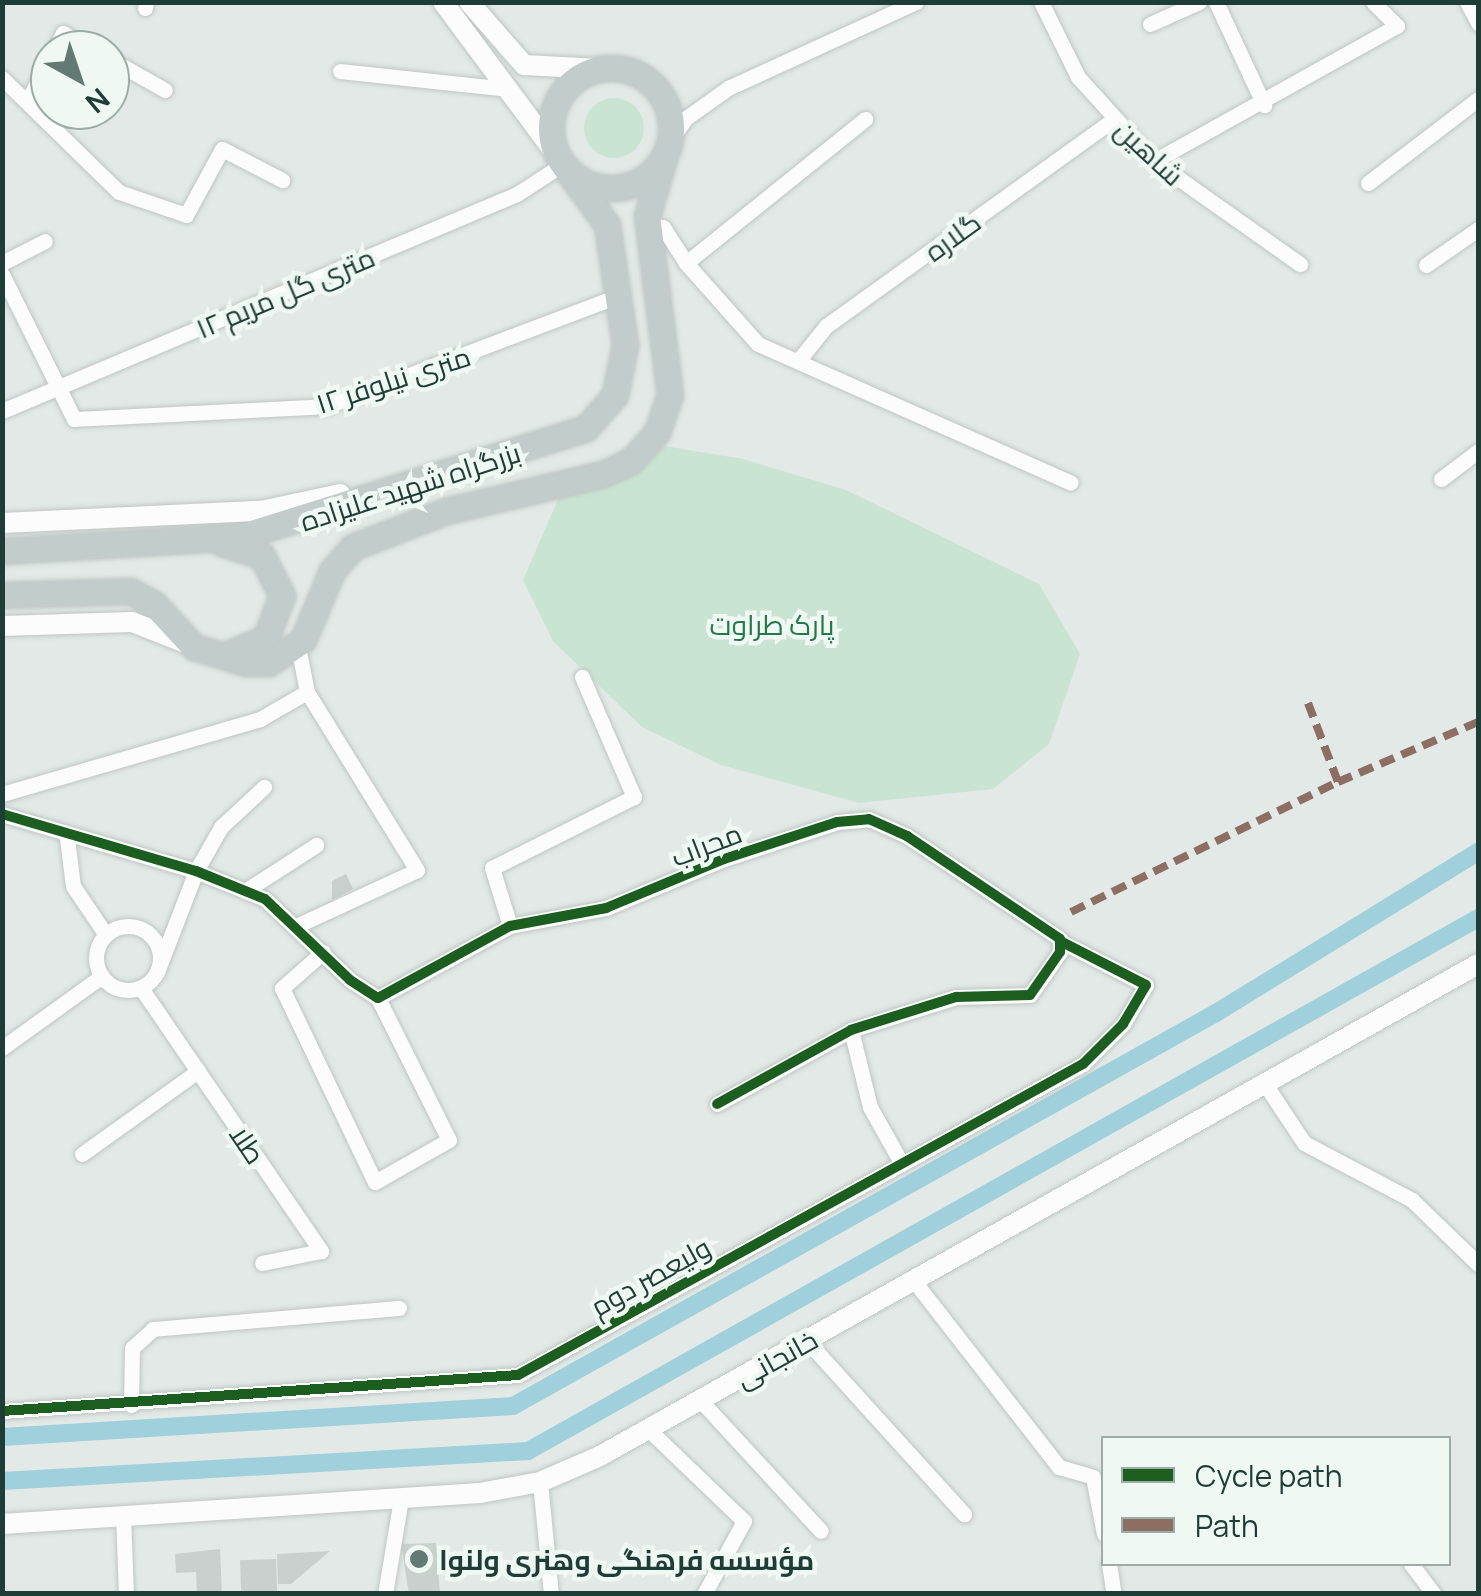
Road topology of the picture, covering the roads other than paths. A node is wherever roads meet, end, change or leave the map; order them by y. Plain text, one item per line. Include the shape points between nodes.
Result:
1 (443, 2) edge
2 (469, 2) edge
3 (916, 2) edge
4 (1041, 2) edge
5 (1198, 2) edge
6 (1216, 2) edge
7 (1373, 2) edge
8 (1467, 2) edge
9 (1150, 24) dead end
10 (1478, 24) edge
11 (600, 69) junction
12 (130, 70) edge
13 (340, 70) dead end
14 (2, 78) edge
15 (509, 89) junction
16 (165, 90) dead end
17 (30, 98) edge
18 (1478, 99) edge
19 (1264, 105) junction
20 (865, 119) dead end
21 (1114, 120) junction
22 (61, 130) edge
23 (668, 147) junction
24 (1154, 161) junction
25 (562, 162) junction
26 (282, 180) dead end
27 (1368, 183) dead end
28 (648, 225) junction
29 (1478, 229) edge
30 (46, 241) dead end
31 (2, 264) edge
32 (686, 264) junction
33 (1300, 264) dead end
34 (1426, 265) dead end
35 (2, 274) edge
36 (618, 296) junction
37 (798, 361) junction
38 (55, 389) junction
39 (2, 411) edge
40 (1478, 452) edge
41 (454, 467) junction
42 (1441, 478) dead end
43 (1071, 483) dead end
44 (2, 523) edge
45 (198, 544) junction
46 (2, 552) edge
47 (2, 595) edge
48 (2, 626) edge
49 (298, 646) junction
50 (206, 652) junction
51 (582, 677) dead end
52 (307, 692) junction
53 (264, 786) dead end
54 (2, 794) edge
55 (2, 814) edge
56 (68, 838) junction
57 (316, 845) dead end
58 (196, 871) junction
59 (245, 891) junction
60 (296, 926) junction
61 (510, 926) junction
62 (106, 936) junction
63 (1060, 941) junction
64 (322, 952) junction
65 (1478, 964) edge
66 (157, 972) junction
67 (102, 976) junction
68 (141, 988) junction
69 (378, 998) junction
70 (851, 1030) junction
71 (2, 1048) edge
72 (198, 1071) junction
73 (1265, 1084) junction
74 (717, 1104) dead end
75 (82, 1154) dead end
76 (902, 1164) junction
77 (262, 1264) dead end
78 (1478, 1264) edge
79 (914, 1280) junction
80 (399, 1308) dead end
81 (807, 1341) junction
82 (700, 1400) junction
83 (132, 1405) junction
84 (2, 1410) edge
85 (648, 1429) junction
86 (540, 1482) junction
87 (401, 1498) junction
88 (123, 1514) junction
89 (964, 1514) dead end
90 (1101, 1518) edge
91 (2, 1524) edge
92 (821, 1532) dead end
93 (1109, 1566) edge
94 (1413, 1566) edge
95 (126, 1594) edge
96 (385, 1594) edge
97 (551, 1594) edge
98 (704, 1594) edge
99 (1114, 1594) edge
100 (1434, 1594) edge

1 - 15 main road
2 - 11 main road via 524,65
3 - 23 street via 728,88 686,118
4 - 21 street, شاهین via 1078,77
5 - 9 street
6 - 19 street
7 - 19 street via 1397,26
8 - 10 street
11 - 23 highway via 629,70 653,84 670,112
11 - 25 highway via 572,82 554,108 551,133
12 - 16 street
13 - 15 street
14 - 17 street
15 - 25 main road
18 - 27 street
19 - 24 street
20 - 32 street
21 - 24 street, شاهین
21 - 37 street, گلاره via 826,326
22 - 26 street via 120,192 186,215 222,149
23 - 25 highway via 642,179 616,188 585,182
23 - 28 highway, بزرگراه شهید علیزاده via 650,189
24 - 33 street, شاهین
25 - 36 highway, بزرگراه شهید علیزاده via 607,225
25 - 38 street, ۱۲ متری گل مریم via 518,194
28 - 32 street via 664,227
28 - 49 highway, بزرگراه شهید علیزاده via 670,387 665,416 647,447 607,473 472,503 353,548 332,571
29 - 34 street
30 - 31 street
32 - 37 street via 758,344
35 - 38 street
36 - 38 street, ۱۲ متری نیلوفر via 327,406 74,419
36 - 41 highway, بزرگراه شهید علیزاده via 626,349 618,388 593,423 555,442
37 - 43 street
38 - 39 street, ۱۲ متری گل مریم
40 - 42 street
41 - 44 main road via 269,510
41 - 45 highway, بزرگراه شهید علیزاده via 320,516
45 - 46 highway, بزرگراه شهید علیزاده
45 - 50 highway via 251,549 272,566 281,588 278,619 262,642 238,654
47 - 50 highway via 130,591
48 - 50 main road via 137,622
49 - 50 highway via 260,664
49 - 52 street
51 - 61 street via 634,797 492,868
52 - 54 street via 260,719
52 - 60 street via 417,870
53 - 58 street via 221,827
55 - 56 street
56 - 58 street
56 - 62 street via 73,886
57 - 59 street
58 - 59 street
58 - 66 street
59 - 60 street
60 - 64 street
61 - 63 street, محراب via 606,908 724,859 836,822 870,818 921,845
61 - 69 street, محراب
62 - 66 street via 122,927 147,932 160,950
62 - 67 street via 97,955
63 - 70 street via 1060,952 1030,995 956,997
63 - 76 street, ولیعصر دوم via 1146,984 1123,1024 1082,1064
64 - 69 street
64 - 69 street via 282,988 375,1182 449,1140
65 - 73 main road, خانجانی
66 - 68 street
67 - 68 street via 115,988
67 - 71 street
68 - 72 street, طلا
70 - 74 street
70 - 76 street via 870,1106
72 - 75 street
72 - 77 street, طلا via 321,1251
73 - 78 street via 1304,1143 1412,1200
73 - 79 main road, خانجانی
76 - 83 street, ولیعصر دوم via 518,1375
79 - 81 main road, خانجانی
79 - 90 street via 1059,1467 1093,1477
80 - 83 street via 153,1329 132,1348
81 - 82 main road, خانجانی
81 - 89 street
82 - 85 main road, خانجانی
82 - 92 street
83 - 84 street, ولیعصر دوم
85 - 86 main road, خانجانی
85 - 98 street via 744,1521
86 - 87 main road, خانجانی
86 - 97 street
87 - 88 main road, خانجانی
87 - 96 street
88 - 91 main road, خانجانی
88 - 95 street
93 - 99 street
94 - 100 street

